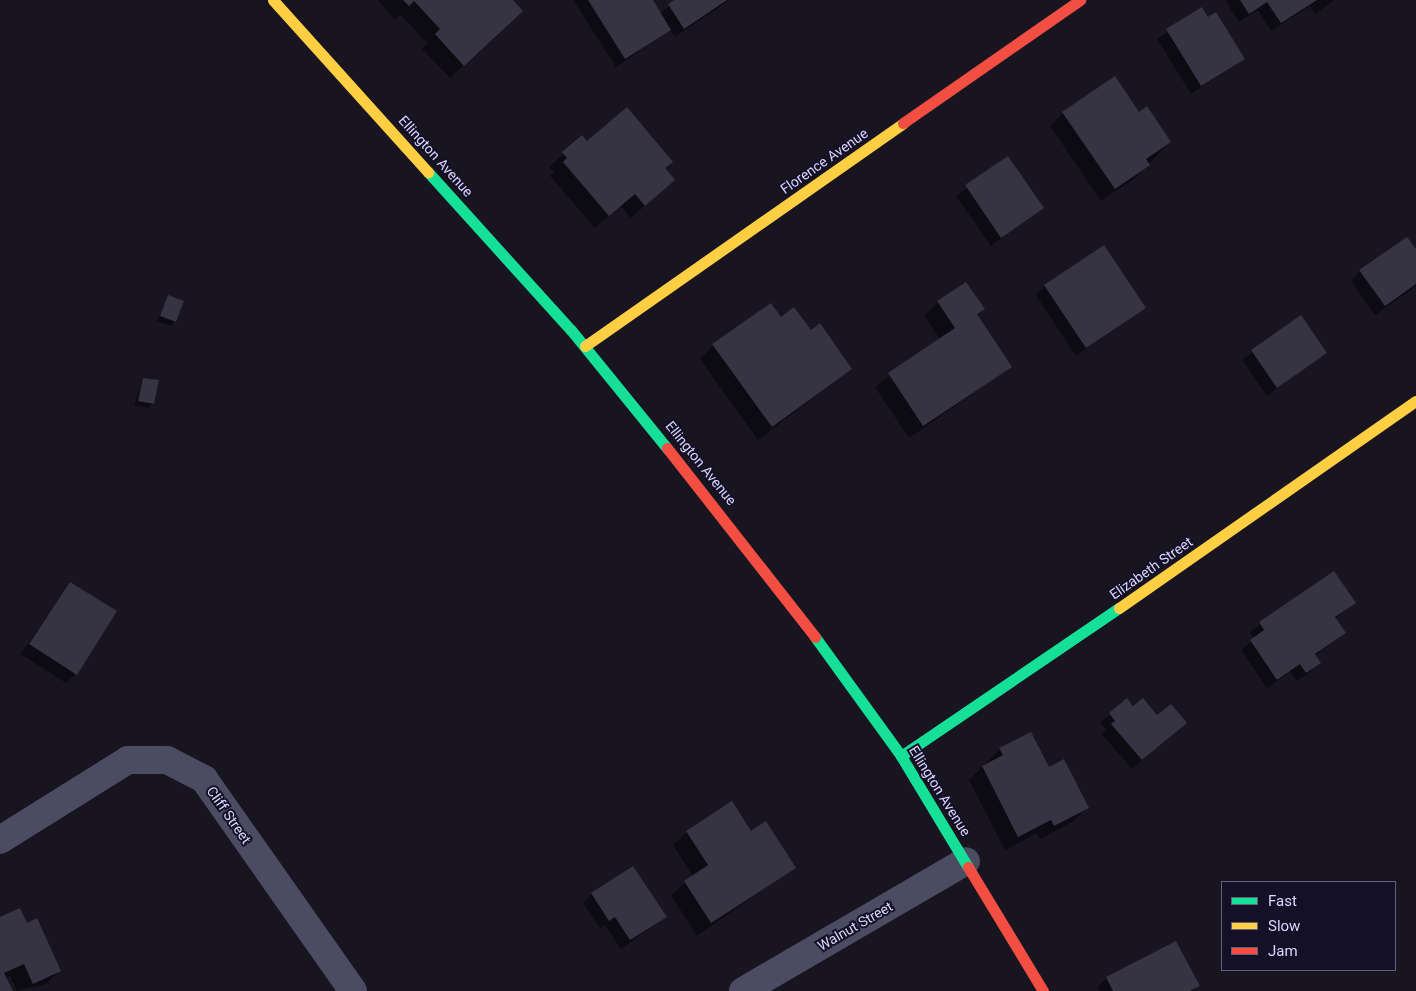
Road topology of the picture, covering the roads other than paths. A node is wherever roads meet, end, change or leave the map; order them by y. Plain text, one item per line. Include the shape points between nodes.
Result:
1 (273, 0) edge
2 (1080, 0) edge
3 (585, 346) junction
4 (1416, 401) edge
5 (901, 756) junction
6 (0, 840) edge
7 (966, 861) junction
8 (352, 991) edge
9 (743, 991) edge
10 (1043, 991) edge

1 - 3 street, Ellington Avenue
2 - 3 street, Florence Avenue
3 - 5 street, Ellington Avenue via 756,556
4 - 5 street, Elizabeth Street via 934,738
5 - 7 street, Ellington Avenue
6 - 8 street, Cliff Street via 128,760 167,760 204,778
7 - 9 street, Walnut Street
7 - 10 street, Ellington Avenue

